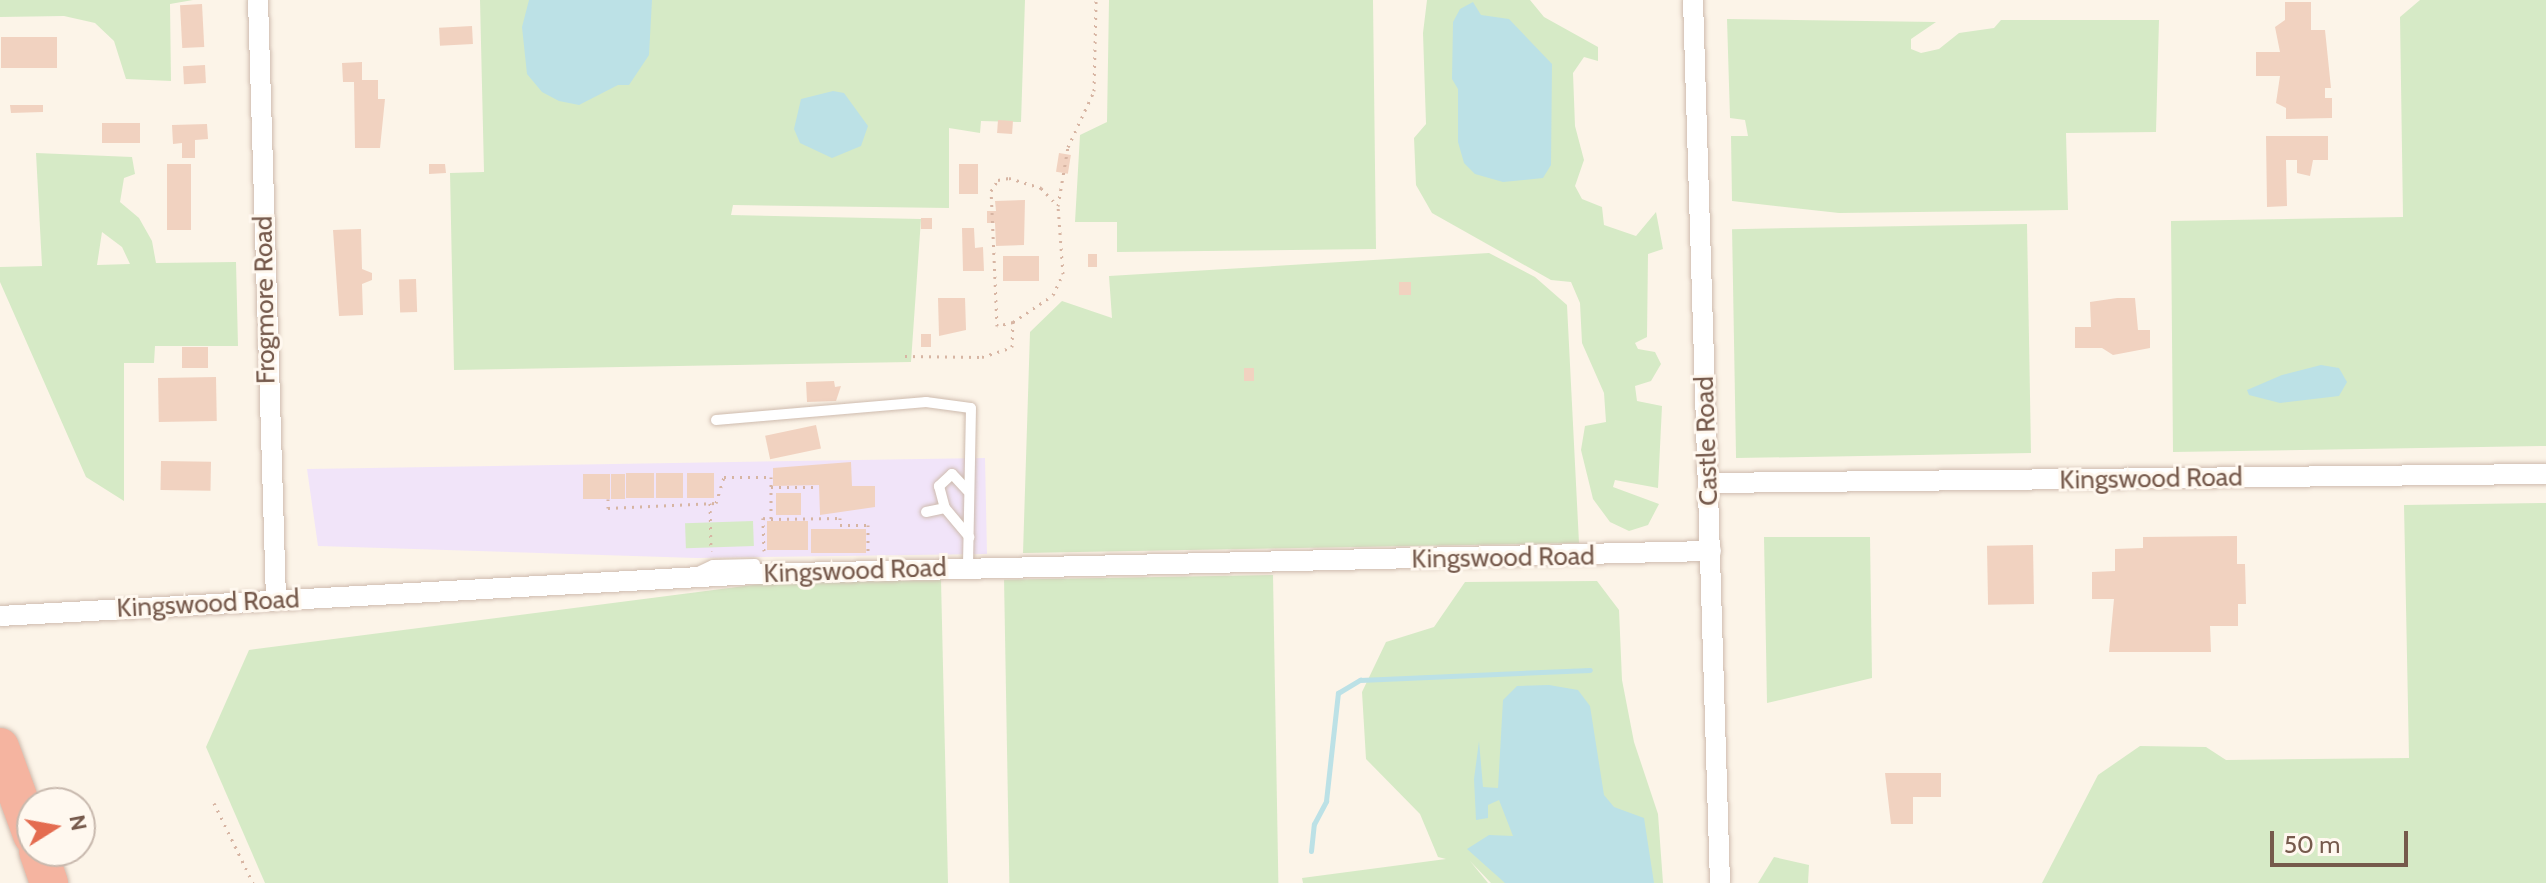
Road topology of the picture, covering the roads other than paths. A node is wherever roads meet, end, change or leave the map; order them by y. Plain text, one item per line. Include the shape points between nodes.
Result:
1 (258, 0) edge
2 (1693, 0) edge
3 (716, 420) dead end
4 (2546, 474) edge
5 (1709, 483) junction
6 (969, 503) junction
7 (945, 508) junction
8 (926, 512) dead end
9 (969, 537) junction
10 (1711, 551) junction
11 (968, 568) junction
12 (276, 600) junction
13 (0, 616) edge
14 (0, 747) edge
15 (16, 791) edge
16 (1720, 883) edge

1 - 12 street, Frogmore Road
2 - 5 street, Castle Road
3 - 6 lane via 926,402 971,408
4 - 5 street, Kingswood Road
5 - 10 street, Castle Road
6 - 7 lane via 966,485 952,474 939,486
6 - 9 lane
7 - 8 lane
7 - 9 lane
9 - 11 lane
10 - 11 street, Kingswood Road
10 - 16 street, Castle Road
11 - 12 street, Kingswood Road
12 - 13 street, Kingswood Road
14 - 15 highway

